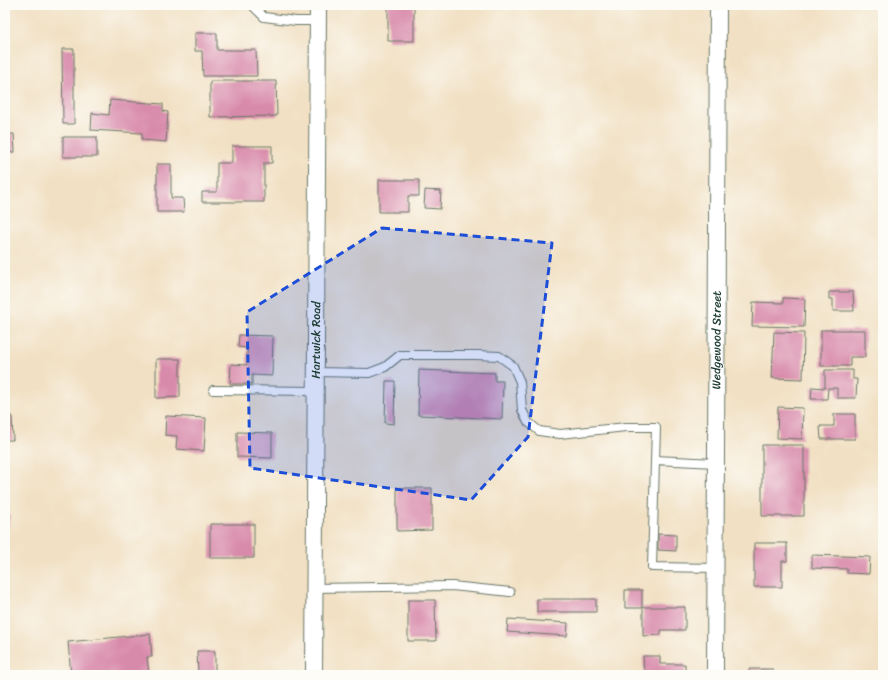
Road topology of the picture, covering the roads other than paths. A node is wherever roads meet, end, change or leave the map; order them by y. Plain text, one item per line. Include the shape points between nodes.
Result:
1 (252, 5) edge
2 (718, 5) edge
3 (318, 13) edge
4 (315, 372) junction
5 (213, 390) dead end
6 (314, 391) junction
7 (655, 460) junction
8 (716, 463) junction
9 (716, 568) junction
10 (314, 588) junction
11 (510, 592) dead end
12 (314, 675) edge
13 (715, 675) edge

1 - 3 lane via 264,17 296,21
2 - 8 street, Wedgewood Street
3 - 4 street, Hartwick Road
4 - 6 street, Hartwick Road
4 - 7 lane via 369,373 385,367 400,355 499,356 513,366 520,382 522,410 528,422 539,431 560,434 626,427 656,427
5 - 6 lane
6 - 10 street, Hartwick Road
7 - 8 lane
7 - 9 lane via 652,568
8 - 9 street, Wedgewood Street
9 - 13 street, Wedgewood Street
10 - 11 lane via 452,586
10 - 12 street, Hartwick Road

